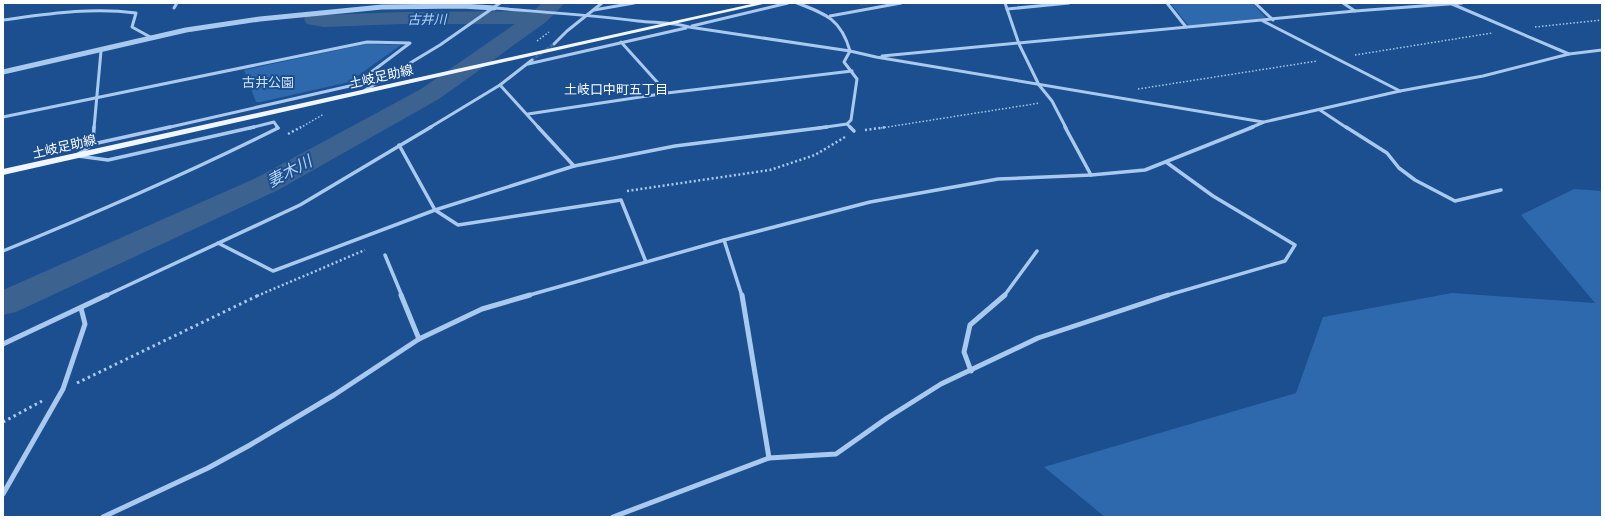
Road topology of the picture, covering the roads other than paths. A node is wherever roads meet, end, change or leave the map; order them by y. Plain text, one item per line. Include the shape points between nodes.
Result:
1 (177, 3) edge
2 (500, 3) edge
3 (602, 3) edge
4 (634, 3) edge
5 (764, 3) edge
6 (788, 3) edge
7 (797, 3) edge
8 (901, 3) edge
9 (1004, 3) edge
10 (1069, 3) edge
11 (1167, 3) edge
12 (1255, 3) edge
13 (1343, 3) edge
14 (1462, 3) edge
15 (1452, 4) edge
16 (383, 5) edge
17 (174, 8) dead end
18 (494, 8) junction
19 (1007, 9) junction
20 (593, 10) junction
21 (1355, 11) junction
22 (586, 15) junction
23 (830, 16) junction
24 (3, 20) edge
25 (1273, 20) junction
26 (1263, 21) junction
27 (674, 23) junction
28 (689, 27) junction
29 (1186, 27) junction
30 (152, 38) junction
31 (621, 42) junction
32 (554, 44) tunnel mouth
33 (1019, 44) junction
34 (1602, 50) edge
35 (101, 51) junction
36 (850, 51) junction
37 (1569, 54) junction
38 (876, 57) junction
39 (528, 58) junction
40 (526, 64) junction
41 (852, 71) junction
42 (3, 72) edge
43 (500, 85) junction
44 (1039, 85) junction
45 (1400, 91) junction
46 (361, 93) junction
47 (667, 93) junction
48 (96, 97) junction
49 (1320, 110) junction
50 (528, 114) junction
51 (3, 117) edge
52 (1264, 122) junction
53 (847, 124) junction
54 (854, 131) road end
55 (93, 144) junction
56 (399, 145) junction
57 (75, 156) junction
58 (1166, 162) junction
59 (574, 166) junction
60 (3, 172) edge
61 (1091, 175) junction
62 (1501, 190) dead end
63 (435, 210) junction
64 (724, 240) junction
65 (218, 243) junction
66 (3, 251) edge
67 (1037, 251) dead end
68 (385, 255) dead end
69 (646, 262) junction
70 (81, 308) junction
71 (419, 339) junction
72 (3, 344) edge
73 (971, 371) junction
74 (769, 458) junction
75 (3, 494) edge
76 (103, 517) edge
77 (614, 517) edge

1 - 17 street
2 - 18 street
3 - 20 street
4 - 20 street
5 - 27 main road, 土岐足助線
6 - 28 street
7 - 23 street
8 - 23 street
9 - 19 street
10 - 19 street
11 - 29 street
12 - 25 street
13 - 21 street
14 - 15 street
15 - 21 street
15 - 37 street
16 - 18 street
16 - 30 street via 260,19
18 - 22 street
18 - 46 street via 440,45
19 - 33 street
20 - 22 street
21 - 25 street
22 - 27 street
22 - 32 street
23 - 36 street via 844,30
24 - 30 street via 60,12 119,9 136,13 132,27
25 - 26 street
26 - 29 street
26 - 45 street
27 - 28 street
27 - 39 main road, 土岐足助線
28 - 31 street
28 - 36 street
29 - 33 street
30 - 35 street
31 - 40 street
31 - 47 street
33 - 38 street
33 - 44 street
34 - 37 street
35 - 42 street
35 - 48 street
36 - 38 street
36 - 41 street via 844,62
37 - 45 street via 1483,76
38 - 44 street
39 - 40 street
39 - 46 main road, 土岐足助線
40 - 43 street
41 - 47 street
41 - 53 street via 856,83 851,120
43 - 50 street
43 - 56 street
44 - 52 street
44 - 61 street via 1052,101
45 - 49 street
46 - 57 main road, 土岐足助線
47 - 50 street
48 - 51 street
48 - 55 street
48 - 55 street via 367,42 410,43 354,85
49 - 52 street
49 - 62 street via 1387,153 1399,168 1415,180 1455,201
50 - 59 street
52 - 58 street
53 - 54 street
53 - 59 street via 706,142 606,158
55 - 57 street
56 - 63 street
56 - 65 street via 300,204
57 - 60 main road, 土岐足助線
57 - 66 street via 108,160 274,122 278,128 162,184
58 - 61 street via 1146,170
58 - 73 street via 1190,182 1234,211 1295,245 1285,261 1101,316 1038,338
59 - 63 street
61 - 64 street via 991,180 870,202
63 - 65 street via 273,271
63 - 69 street via 458,224 621,200
64 - 69 street
64 - 74 street via 743,300
65 - 70 street
67 - 73 street via 1007,294 970,325 964,352
68 - 71 street
69 - 71 street via 482,310
70 - 72 street
70 - 75 street via 85,324 64,389
71 - 76 street via 334,395 250,445 208,468
73 - 74 street via 942,384 836,454
74 - 77 street

